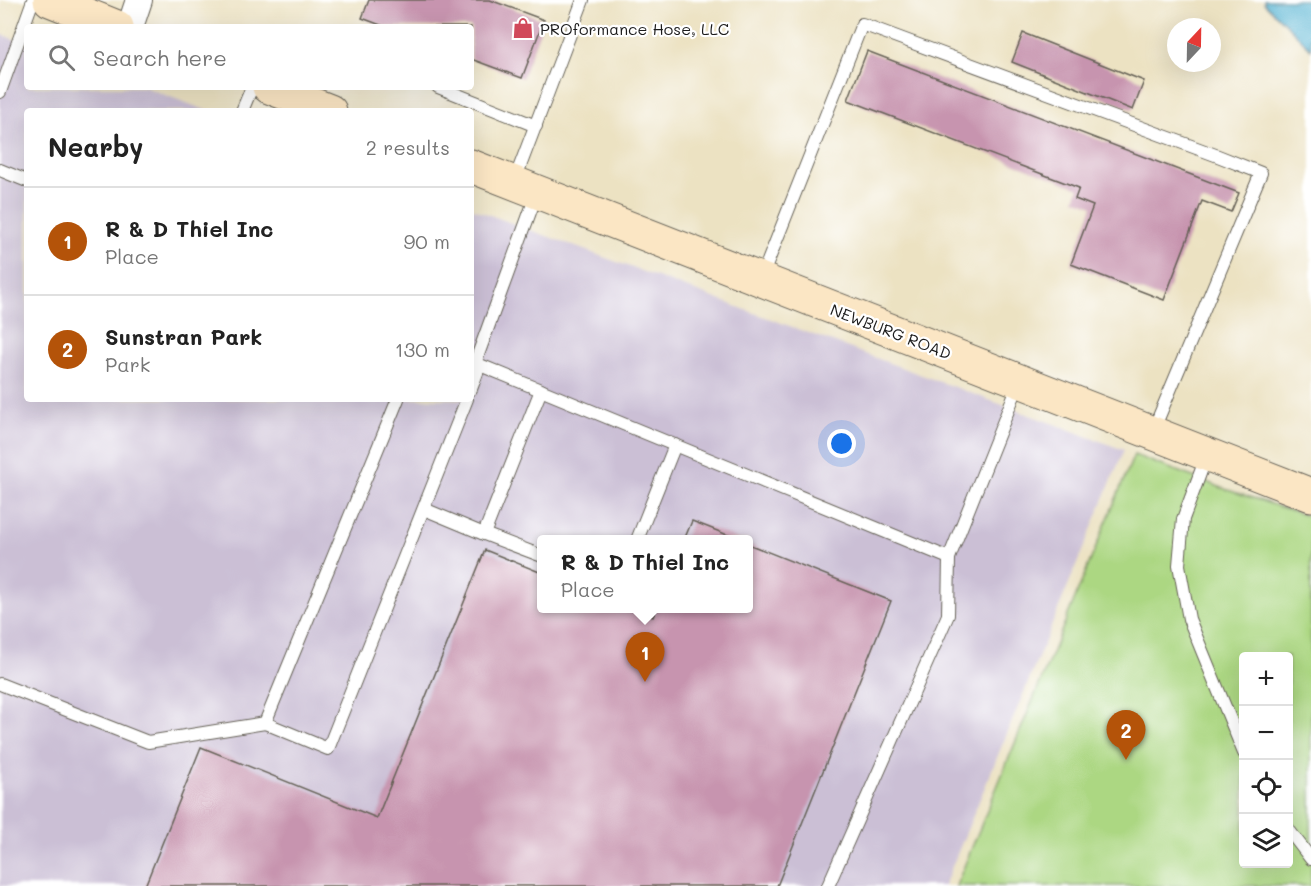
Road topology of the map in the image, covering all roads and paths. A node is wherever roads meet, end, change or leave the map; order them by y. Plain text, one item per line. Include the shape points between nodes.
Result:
1 (33, 0) edge
2 (50, 0) edge
3 (140, 0) edge
4 (583, 0) edge
5 (24, 24) edge
6 (110, 24) edge
7 (131, 24) edge
8 (24, 25) edge
9 (251, 90) edge
10 (277, 90) edge
11 (446, 90) edge
12 (0, 92) edge
13 (243, 108) edge
14 (322, 108) edge
15 (536, 126) junction
16 (474, 167) edge
17 (0, 170) edge
18 (24, 180) edge
19 (526, 188) junction
20 (760, 280) junction
21 (475, 363) edge
22 (1020, 381) junction
23 (541, 390) junction
24 (397, 402) edge
25 (466, 402) edge
26 (1153, 432) junction
27 (675, 445) junction
28 (1208, 454) junction
29 (1311, 495) edge
30 (424, 509) junction
31 (484, 534) junction
32 (639, 535) edge
33 (537, 554) edge
34 (949, 558) junction
35 (0, 684) edge
36 (265, 723) junction
37 (1239, 741) edge
38 (1293, 836) edge
39 (1311, 859) edge
40 (828, 886) edge

1 - 5 lane
2 - 6 main road
3 - 7 street
4 - 15 lane
8 - 12 lane
9 - 13 lane
10 - 14 main road
11 - 15 lane
15 - 19 lane
16 - 19 main road, NEWBURG ROAD
17 - 18 lane
19 - 20 main road, NEWBURG ROAD
19 - 21 lane
20 - 22 main road, NEWBURG ROAD
20 - 26 lane via 862,24 1218,156 1261,173
21 - 23 lane
22 - 26 main road, NEWBURG ROAD
22 - 34 lane
23 - 27 lane
23 - 31 lane
24 - 36 lane
25 - 30 lane
26 - 28 main road, NEWBURG ROAD
27 - 32 lane
27 - 34 lane
28 - 29 main road, NEWBURG ROAD
28 - 37 lane via 1183,519 1179,566 1189,619
30 - 31 lane
30 - 36 lane via 328,749
31 - 33 lane
34 - 40 lane via 948,615
35 - 36 lane via 148,742
38 - 39 lane

